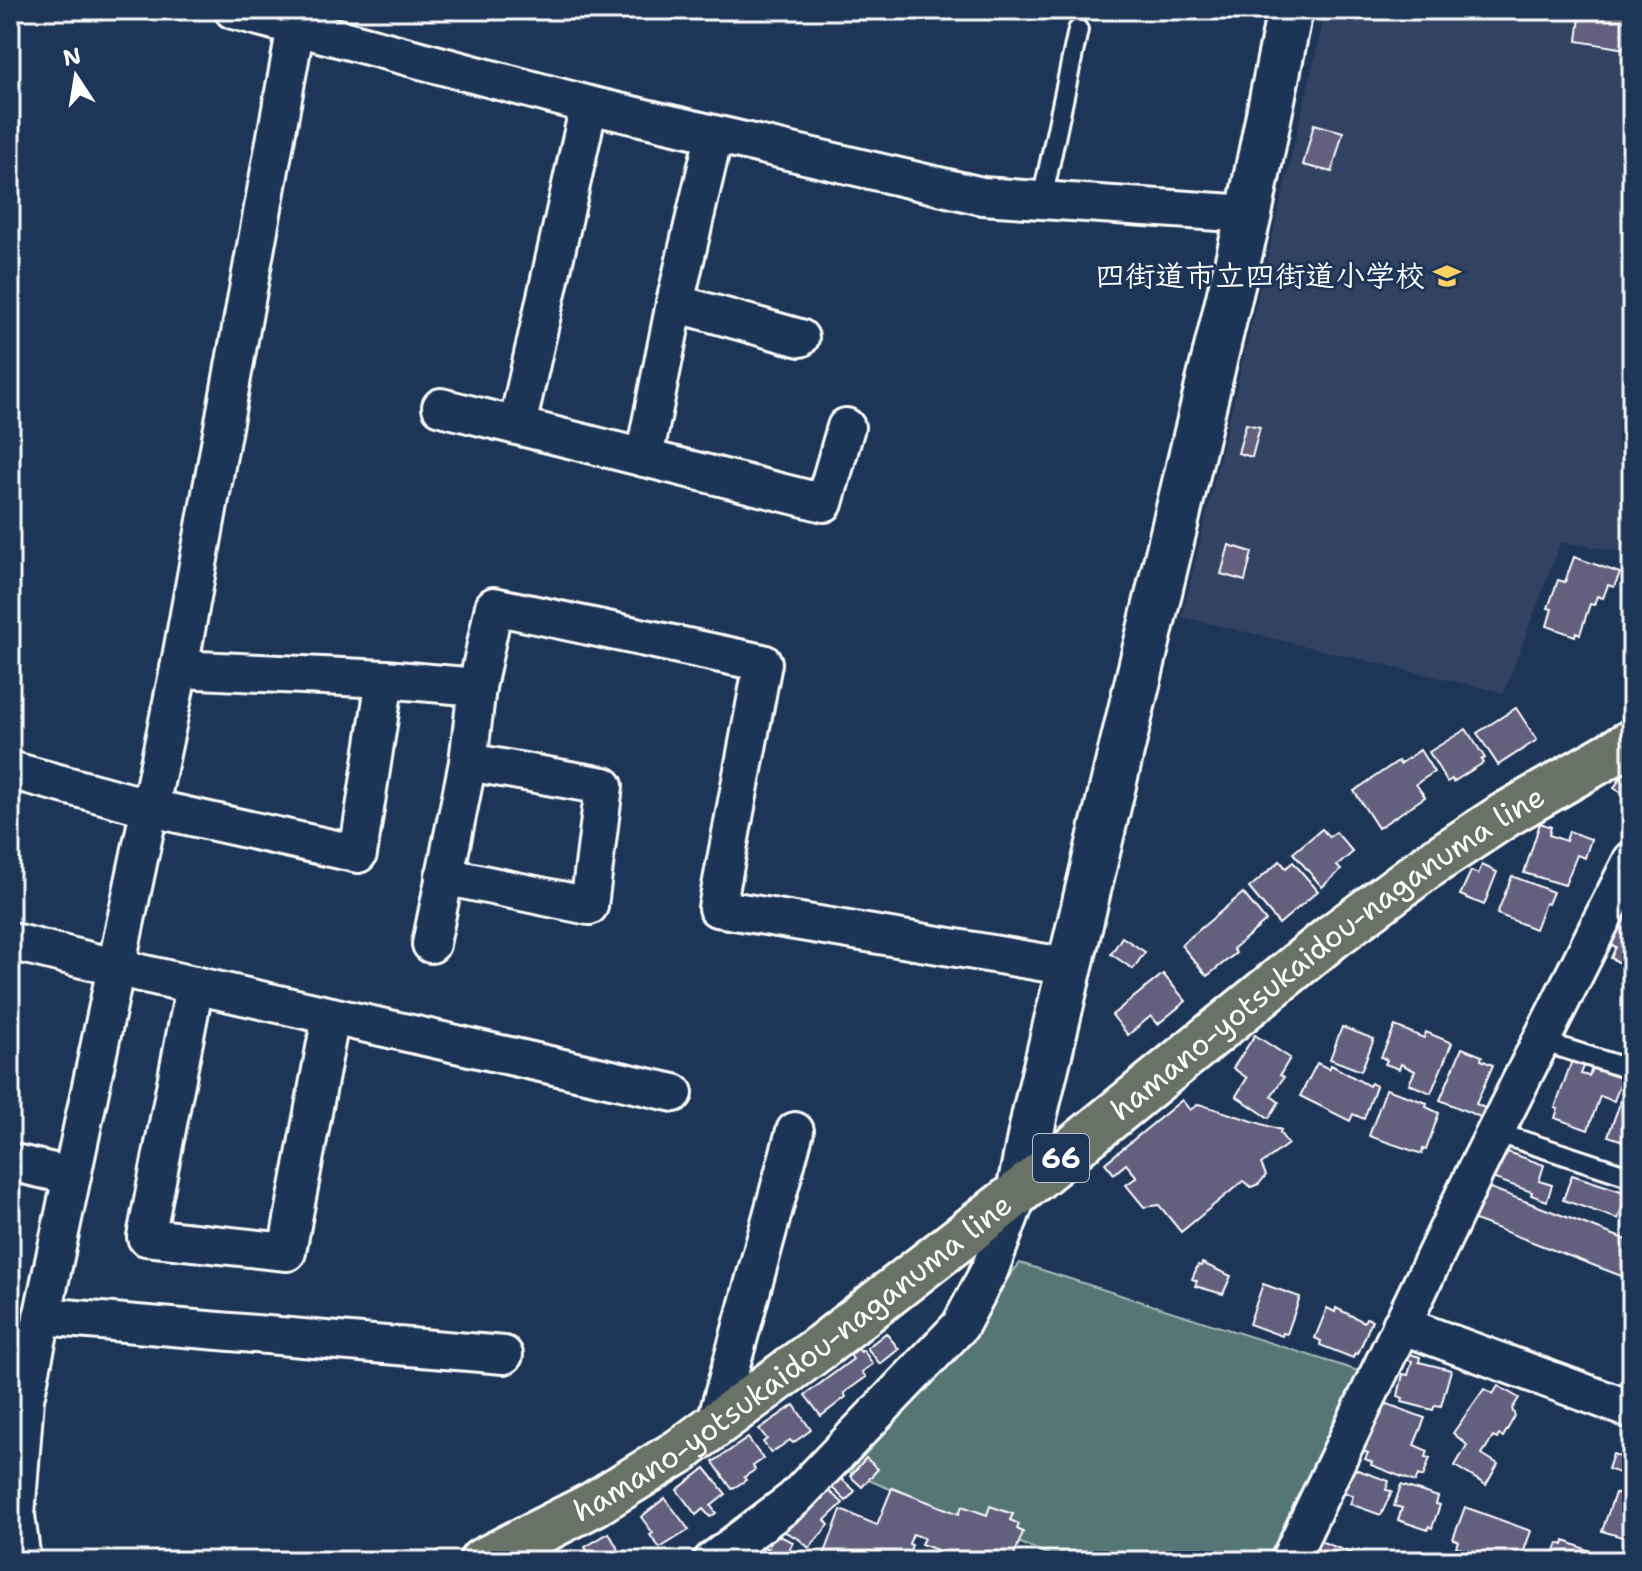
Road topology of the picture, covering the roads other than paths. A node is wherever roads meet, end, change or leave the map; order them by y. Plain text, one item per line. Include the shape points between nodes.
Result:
1 (233, 10) edge
2 (1285, 11) edge
3 (298, 18) edge
4 (1078, 30) dead end
5 (589, 105) junction
6 (714, 136) junction
7 (1042, 200) junction
8 (1249, 214) junction
9 (675, 303) junction
10 (800, 338) dead end
11 (441, 407) dead end
12 (517, 426) junction
13 (846, 427) dead end
14 (644, 458) junction
15 (179, 669) junction
16 (385, 679) junction
17 (477, 687) junction
18 (10, 742) edge
19 (1632, 742) edge
20 (468, 762) junction
21 (18, 773) edge
22 (151, 808) junction
23 (1632, 860) edge
24 (444, 876) junction
25 (10, 941) edge
26 (431, 944) dead end
27 (114, 967) junction
28 (1070, 967) junction
29 (195, 985) junction
30 (331, 1016) junction
31 (1541, 1041) junction
32 (1632, 1070) edge
33 (674, 1093) dead end
34 (795, 1131) dead end
35 (1495, 1132) junction
36 (10, 1162) edge
37 (71, 1176) junction
38 (1632, 1177) edge
39 (1019, 1192) junction
40 (42, 1316) junction
41 (1401, 1325) junction
42 (504, 1355) dead end
43 (1632, 1410) edge
44 (715, 1425) junction
45 (22, 1561) edge
46 (482, 1561) edge
47 (712, 1561) edge
48 (1289, 1561) edge

1 - 3 street
2 - 8 street
3 - 5 street
3 - 15 street
4 - 7 lane
5 - 6 street
5 - 12 street
6 - 7 street via 982,196
6 - 9 street
7 - 8 street
8 - 28 street
9 - 10 street
9 - 14 street
11 - 12 street
12 - 14 street
13 - 14 street via 824,503
15 - 16 street
15 - 22 street
16 - 17 street
16 - 22 street via 358,854
17 - 20 street
17 - 28 street via 494,606 763,663 717,908
18 - 21 street
19 - 39 main road, hamano-yotsukaidou-naganuma line / 66 via 1426,867
20 - 24 street
20 - 24 street via 604,786 589,906
21 - 22 street
22 - 27 street
23 - 31 street
24 - 26 street
25 - 27 street
27 - 29 street
27 - 37 street
28 - 39 street
29 - 30 street
29 - 30 street via 146,1237 287,1252
30 - 33 street
31 - 32 lane
31 - 35 street
34 - 44 street
35 - 38 lane
35 - 41 street
36 - 37 street
37 - 40 street
39 - 44 main road, hamano-yotsukaidou-naganuma line / 66
39 - 47 street via 990,1269 960,1326 794,1499
40 - 42 street
40 - 45 street via 24,1413 16,1515
41 - 43 street
41 - 48 street
44 - 46 main road, hamano-yotsukaidou-naganuma line / 66 via 594,1504

